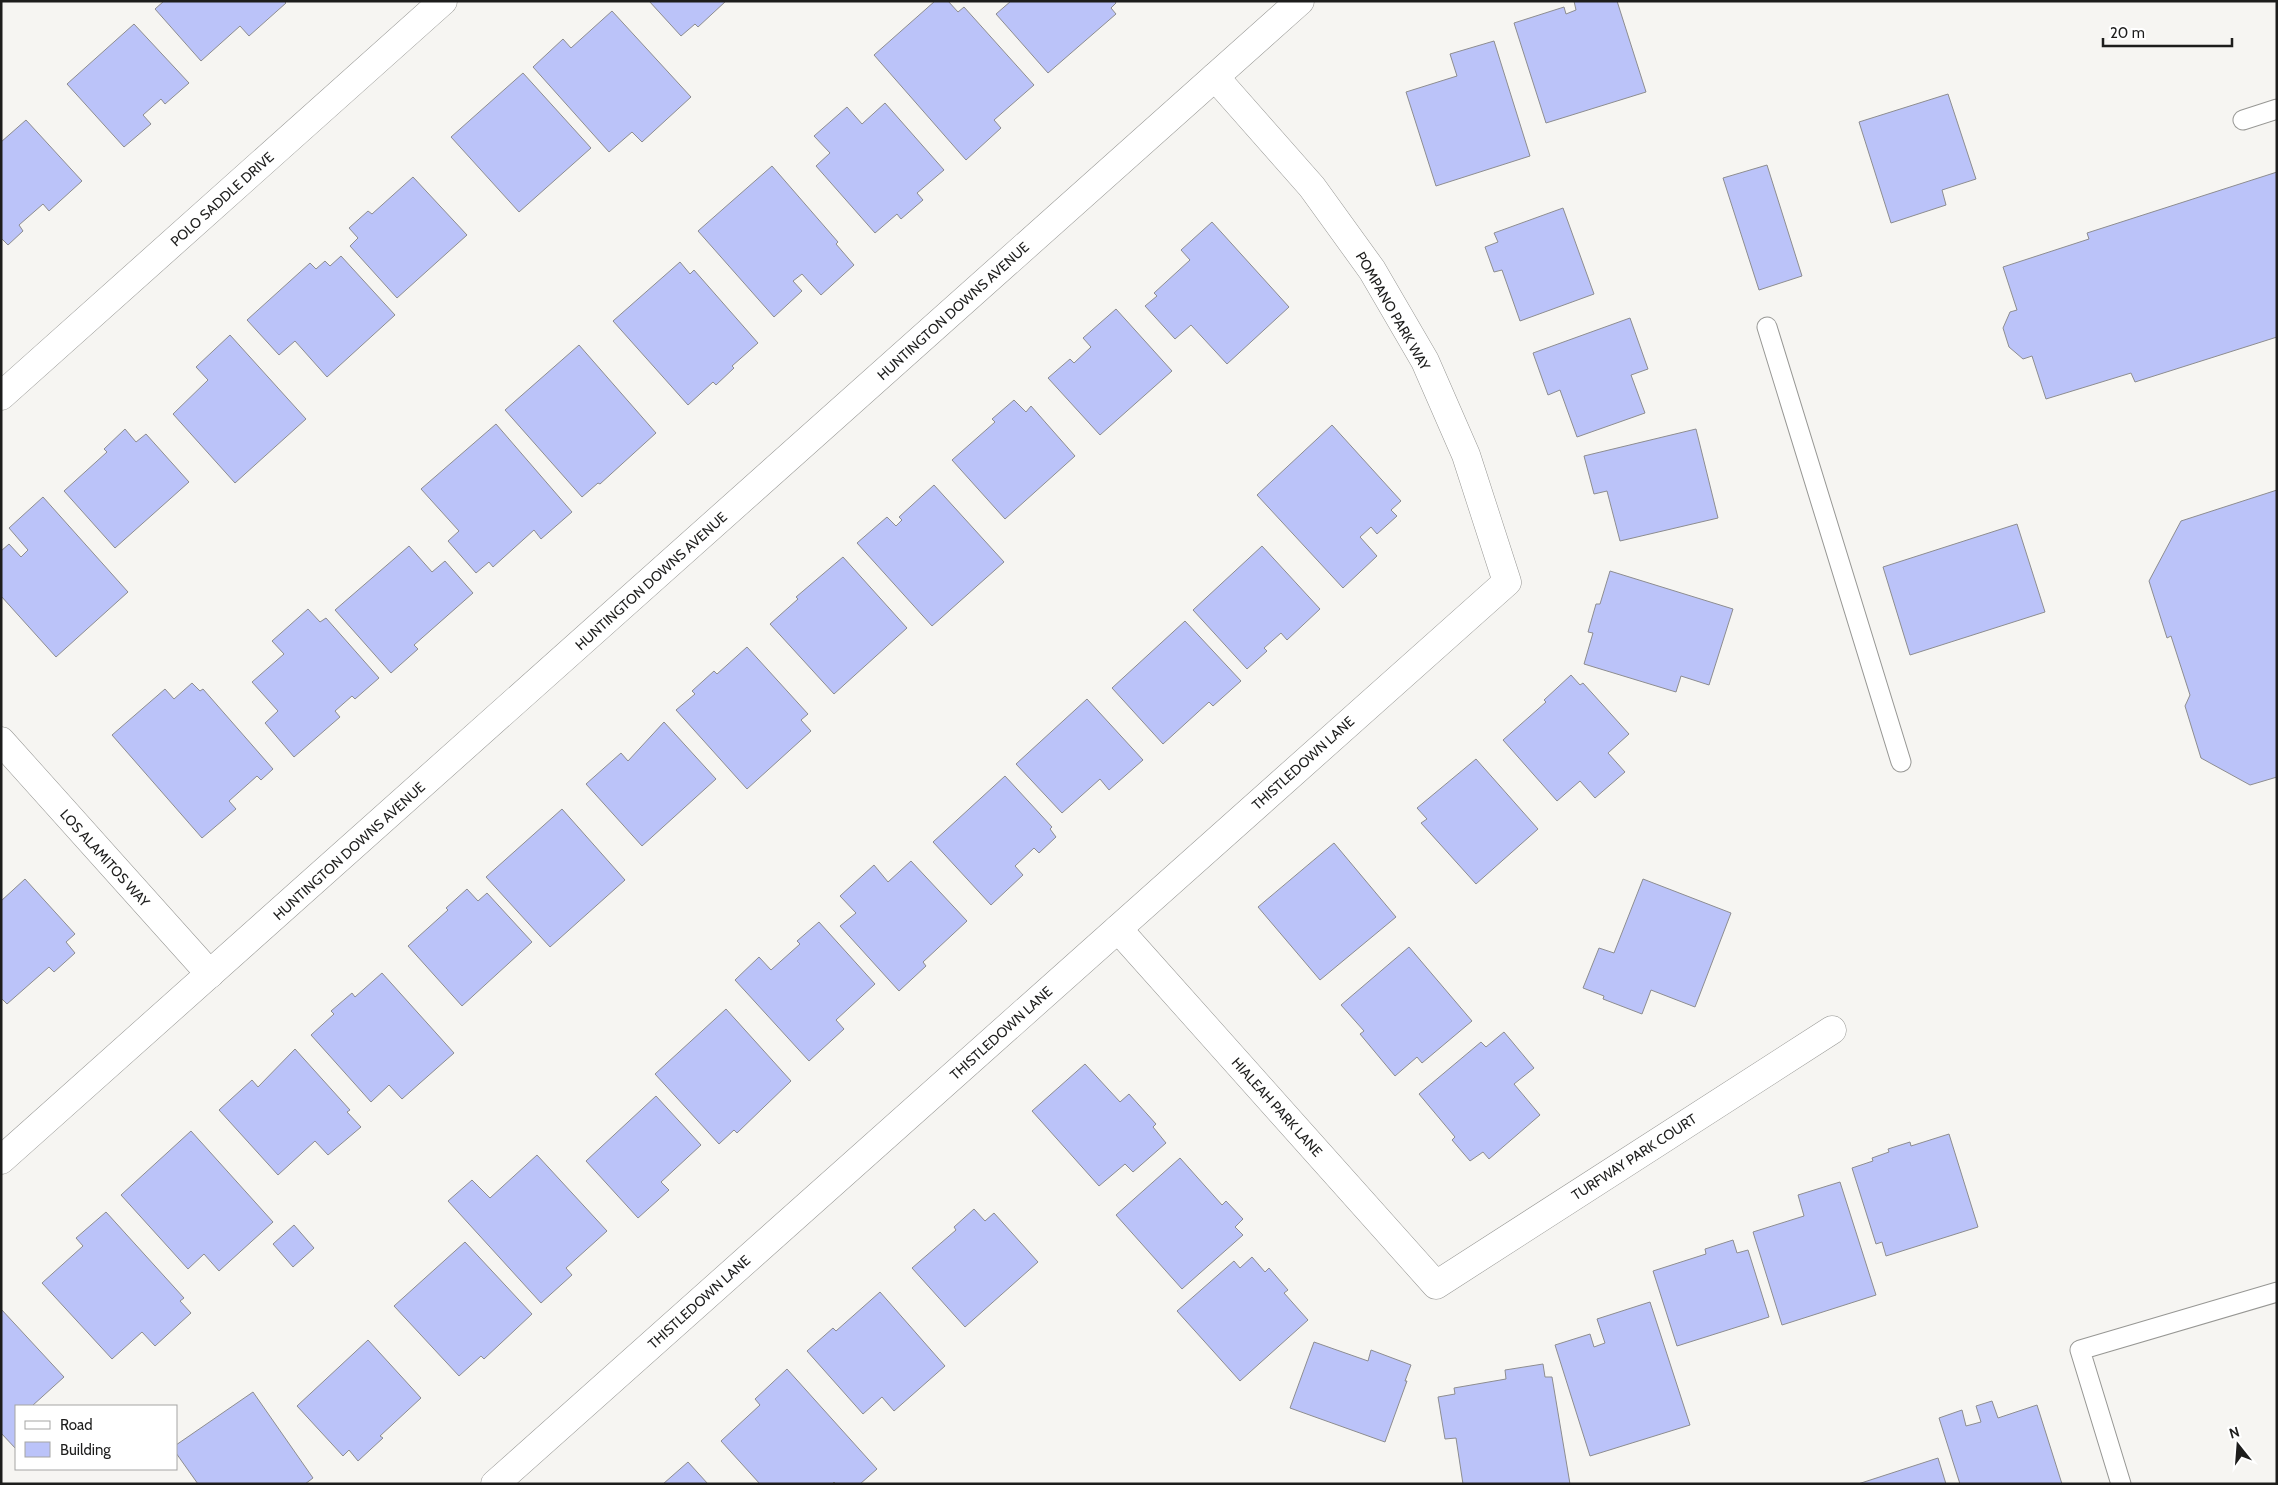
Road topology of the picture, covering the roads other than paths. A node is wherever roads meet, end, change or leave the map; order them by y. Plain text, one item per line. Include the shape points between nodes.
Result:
1 (444, 1) edge
2 (1300, 1) edge
3 (1216, 77) junction
4 (2277, 109) edge
5 (2243, 120) dead end
6 (1767, 328) dead end
7 (1, 396) edge
8 (1507, 582) joint
9 (1, 741) edge
10 (1901, 762) dead end
11 (1118, 929) junction
12 (210, 974) junction
13 (1832, 1030) dead end
14 (1, 1160) edge
15 (1436, 1285) joint
16 (2277, 1292) edge
17 (495, 1484) edge
18 (2121, 1484) edge

1 - 7 street, POLO SADDLE DRIVE
2 - 3 street, HUNTINGTON DOWNS AVENUE
3 - 8 street, POMPANO PARK WAY via 1312,187 1372,270 1425,361 1466,455
3 - 12 street, HUNTINGTON DOWNS AVENUE
4 - 5 lane
6 - 10 lane
8 - 11 street, THISTLEDOWN LANE
9 - 12 street, LOS ALAMITOS WAY
11 - 15 street, HIALEAH PARK LANE
11 - 17 street, THISTLEDOWN LANE
12 - 14 street, HUNTINGTON DOWNS AVENUE
13 - 15 street, TURFWAY PARK COURT
16 - 18 lane via 2080,1350

